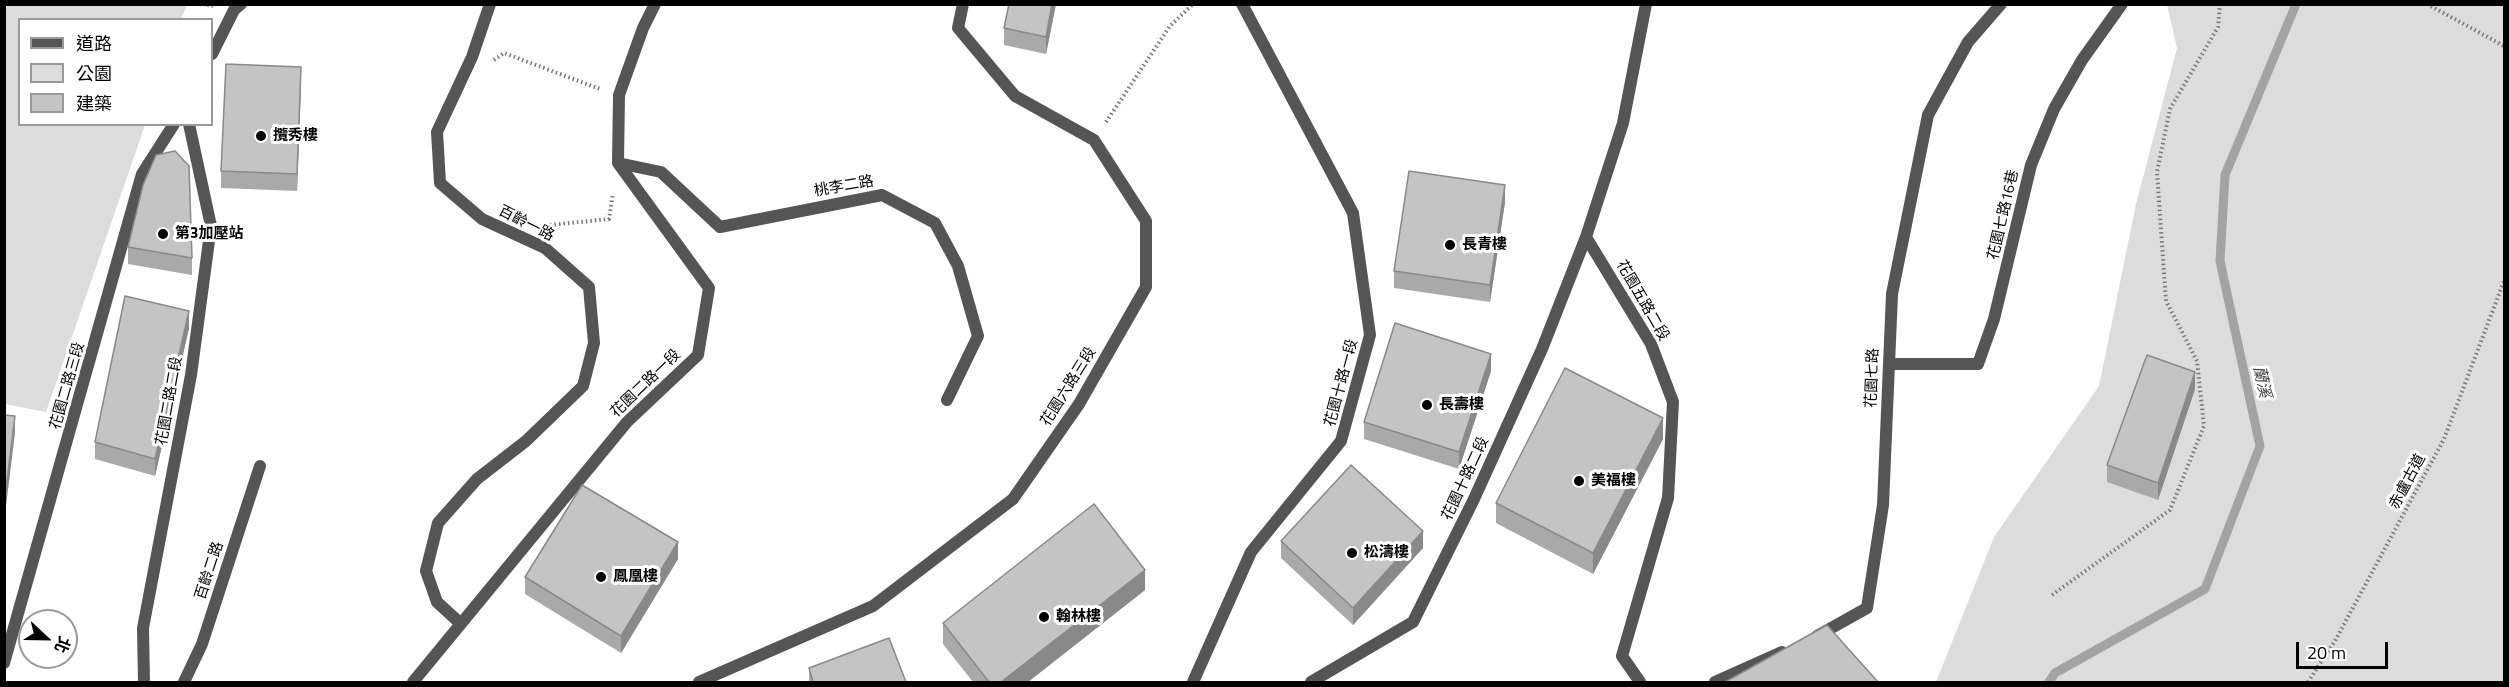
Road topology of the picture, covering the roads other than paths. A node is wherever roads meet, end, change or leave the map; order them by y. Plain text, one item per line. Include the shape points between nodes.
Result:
1 (241, 4) edge
2 (490, 4) edge
3 (655, 4) edge
4 (963, 4) edge
5 (1242, 4) edge
6 (1646, 4) edge
7 (2001, 4) edge
8 (2122, 4) edge
9 (213, 52) edge
10 (173, 126) edge
11 (189, 126) edge
12 (618, 163) junction
13 (1586, 237) junction
14 (1889, 364) junction
15 (947, 400) dead end
16 (260, 466) dead end
17 (461, 624) junction
18 (4, 663) edge
19 (144, 682) edge
20 (184, 682) edge
21 (413, 682) edge
22 (699, 682) edge
23 (1193, 682) edge
24 (1311, 682) edge
25 (1640, 682) edge
26 (1714, 682) edge

1 - 9 street via 234,10
2 - 17 street, 百齡一路 via 472,57 437,132 440,183 482,219 545,248 589,287 594,343 583,386 526,441 477,479 438,523 426,571 436,602
3 - 12 street via 620,95
4 - 22 street, 花園六路三段 via 958,28 1015,96 1094,140 1146,221 1146,287 1079,405 1013,499 873,606
5 - 23 street, 花園十路一段 via 1353,213 1370,335 1341,441 1251,552
6 - 13 street via 1623,123
7 - 14 street, 花園七路 via 1968,42 1928,115 1892,294
8 - 14 street, 花園七路16巷 via 2082,60 2054,109 2035,156 1994,319 1978,364
10 - 18 street, 花園二路三段 via 142,174
11 - 19 street, 花園二路二段 via 212,226 191,375 143,628
12 - 15 street, 桃李二路 via 661,172 720,226 882,195 935,223 958,266 978,336
12 - 17 street, 花園二路一段 via 709,288 698,355 627,422
13 - 24 street, 花園十路二段 via 1537,360 1413,622
13 - 25 street, 花園五路二段 via 1651,344 1673,402 1668,498 1622,656
14 - 26 street, 花園七路 via 1883,506 1867,608 1802,643
16 - 20 street, 百齡二路 via 202,644
17 - 21 street

